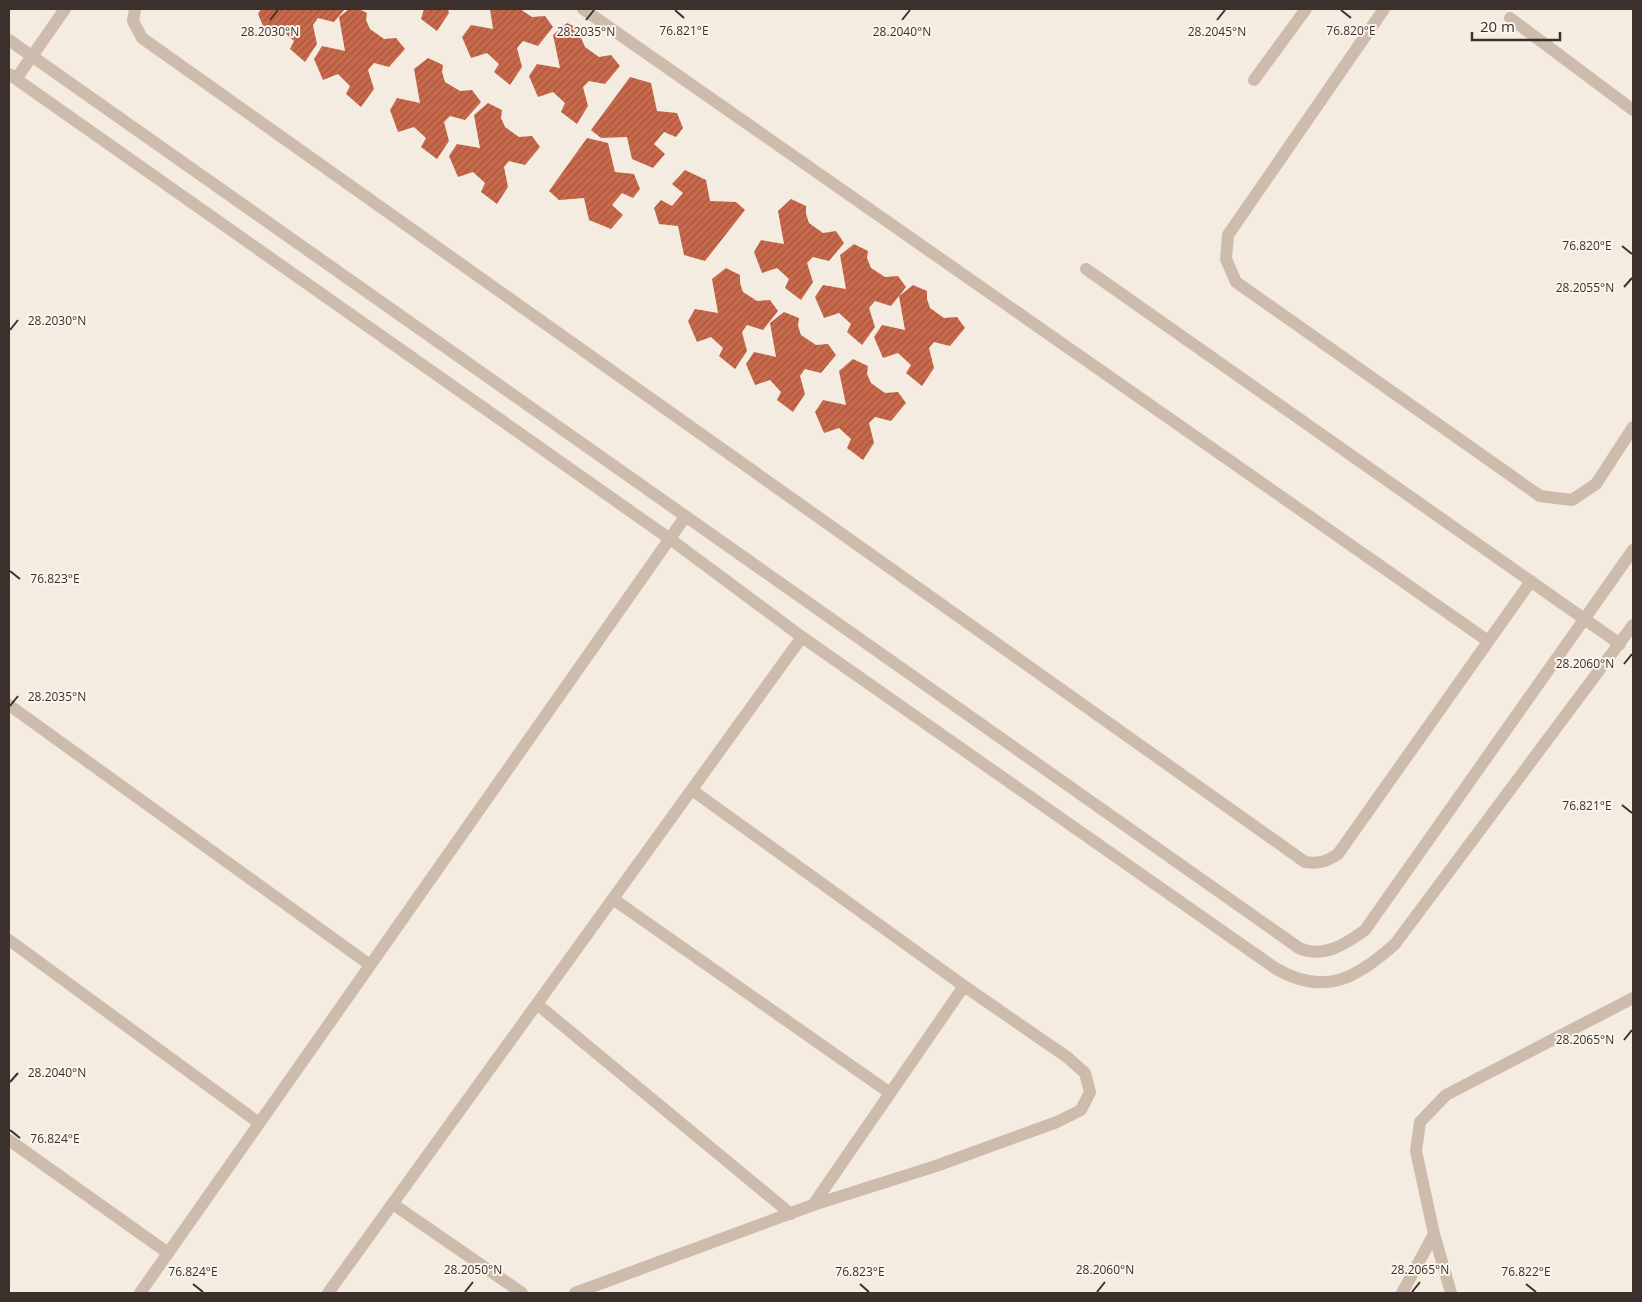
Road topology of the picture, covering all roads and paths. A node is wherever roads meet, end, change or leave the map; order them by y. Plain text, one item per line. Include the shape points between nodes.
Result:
1 (65, 9) edge
2 (136, 9) edge
3 (583, 9) edge
4 (1306, 9) edge
5 (1384, 9) edge
6 (1510, 18) dead end
7 (9, 40) edge
8 (32, 56) junction
9 (12, 77) edge
10 (1254, 80) dead end
11 (1633, 110) edge
12 (1086, 269) dead end
13 (1633, 427) edge
14 (685, 517) junction
15 (670, 539) junction
16 (1633, 550) edge
17 (1531, 581) junction
18 (1585, 619) junction
19 (1633, 625) edge
20 (802, 637) junction
21 (1488, 642) junction
22 (1620, 644) junction
23 (9, 705) edge
24 (692, 790) junction
25 (613, 899) junction
26 (9, 940) edge
27 (370, 965) junction
28 (964, 986) junction
29 (1633, 998) edge
30 (537, 1004) junction
31 (890, 1093) junction
32 (259, 1123) junction
33 (9, 1140) edge
34 (393, 1204) junction
35 (813, 1205) junction
36 (791, 1214) junction
37 (1434, 1234) junction
38 (168, 1253) junction
39 (140, 1293) edge
40 (328, 1293) edge
41 (522, 1293) edge
42 (575, 1293) edge
43 (1402, 1293) edge
44 (1451, 1293) edge

1 - 8 street
2 - 21 street via 133,21 142,38 1305,862 1322,862 1338,854
3 - 21 street
4 - 10 street
5 - 13 street via 1228,235 1226,259 1236,282 1540,496 1572,500 1596,484
6 - 11 street
7 - 8 street
8 - 9 street
8 - 14 street
9 - 15 street
12 - 17 street
14 - 15 street
14 - 18 street via 1310,953 1346,944 1365,930
15 - 20 street
15 - 27 street
16 - 18 street
17 - 18 street
17 - 21 street
18 - 22 street
19 - 22 street
20 - 22 street via 1275,968 1302,982 1340,980 1375,962 1395,944
20 - 24 street
23 - 27 street
24 - 25 street
24 - 28 street
25 - 30 street
25 - 31 street
26 - 32 street
27 - 32 street
28 - 31 street
28 - 35 street via 1068,1057 1085,1073 1090,1092 1081,1110 1057,1122 936,1166
29 - 37 street via 1446,1095 1420,1122 1416,1151
30 - 34 street
30 - 36 street
31 - 35 street
32 - 38 street
33 - 38 street
34 - 40 street
34 - 41 street
35 - 36 street
36 - 42 street
37 - 43 street
37 - 44 street
38 - 39 street

